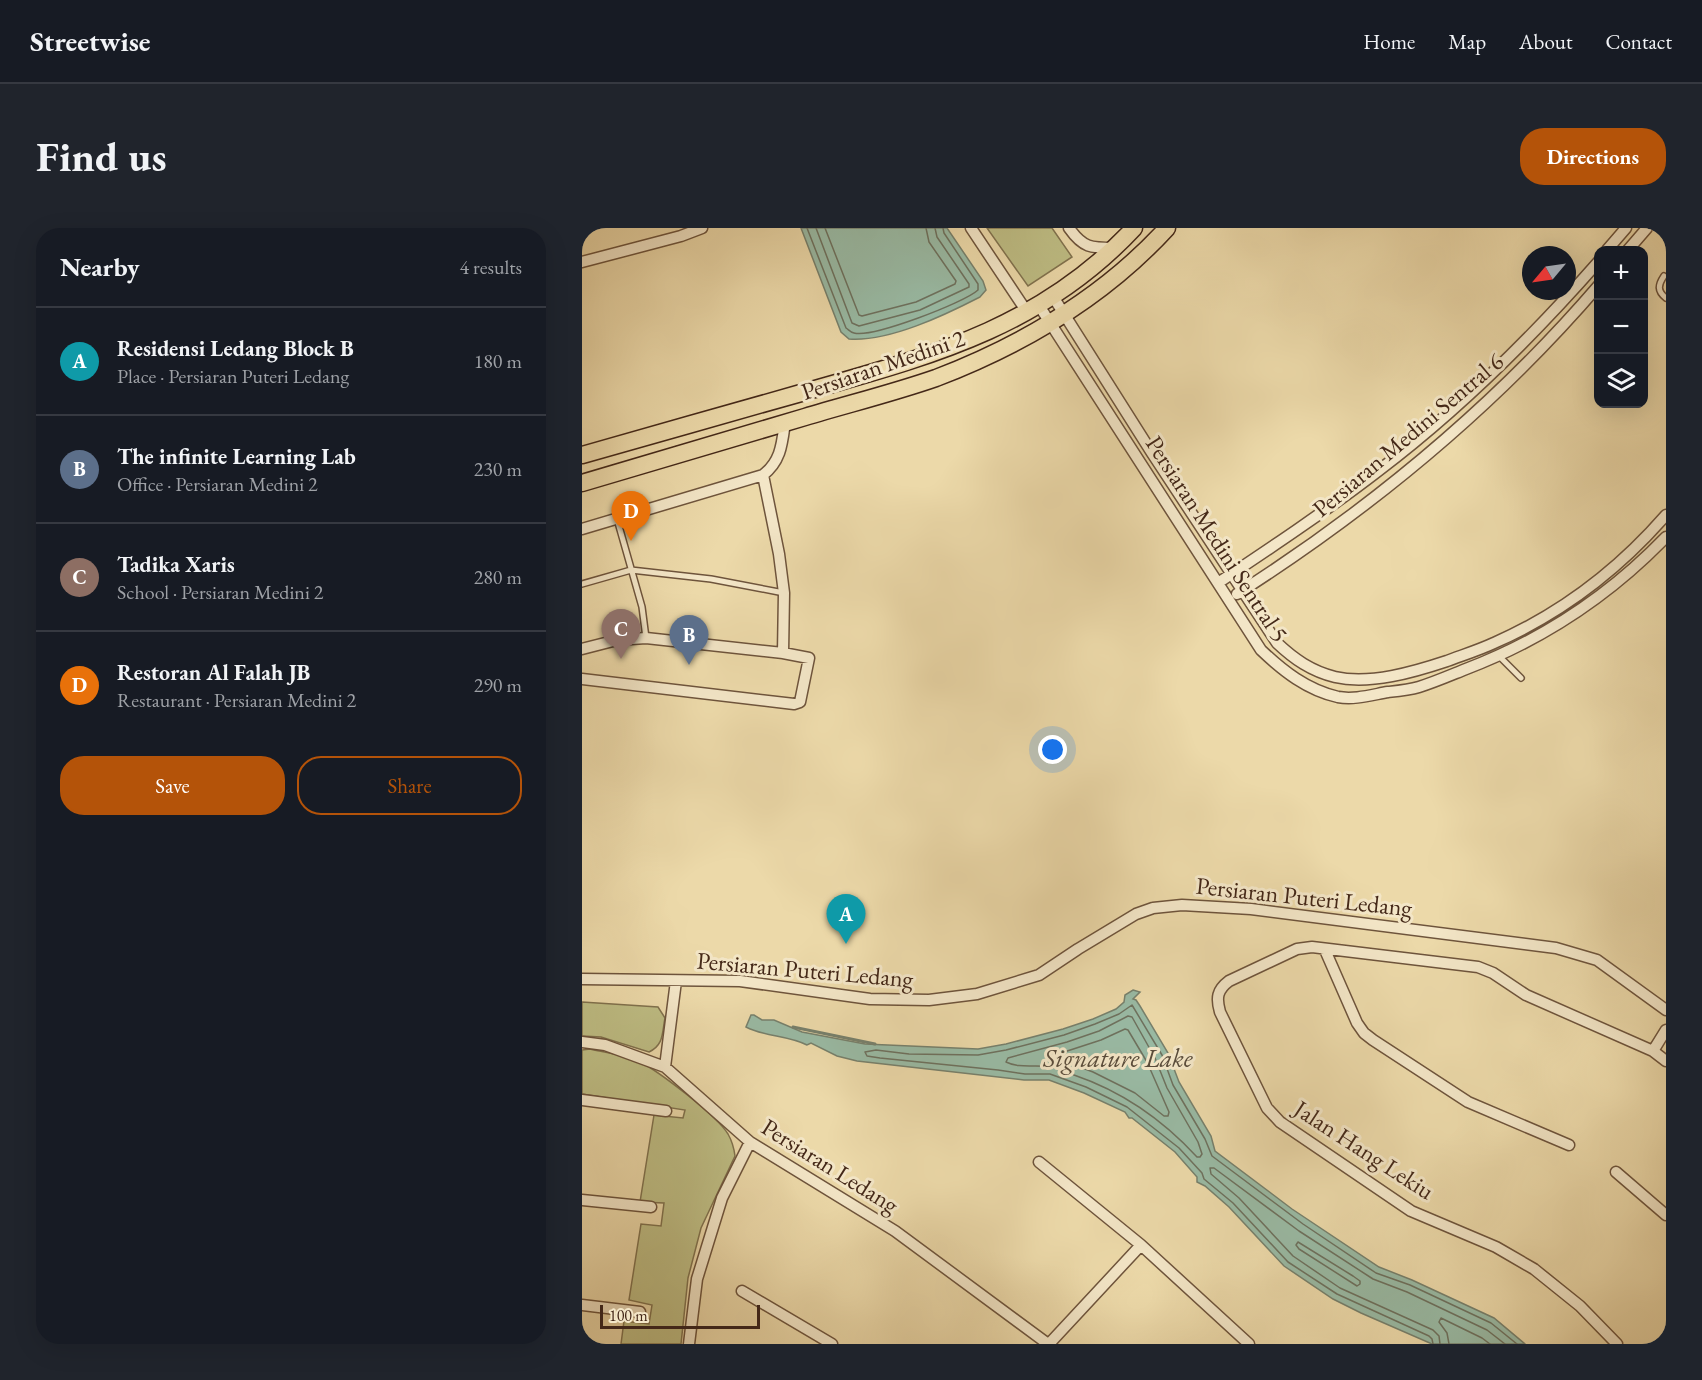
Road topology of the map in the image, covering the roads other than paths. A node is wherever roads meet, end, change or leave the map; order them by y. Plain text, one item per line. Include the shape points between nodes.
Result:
1 (702, 228) edge
2 (970, 228) edge
3 (1069, 228) edge
4 (1134, 228) edge
5 (1167, 228) edge
6 (1626, 228) edge
7 (1647, 228) edge
8 (1610, 246) edge
9 (1631, 246) edge
10 (1115, 248) junction
11 (582, 262) edge
12 (1594, 267) edge
13 (1664, 276) dead end
14 (1594, 290) edge
15 (1666, 298) edge
16 (1039, 304) junction
17 (1058, 318) junction
18 (785, 422) junction
19 (582, 455) edge
20 (763, 475) junction
21 (582, 483) edge
22 (1666, 515) edge
23 (617, 519) junction
24 (582, 529) edge
25 (1666, 537) edge
26 (631, 570) junction
27 (1232, 574) junction
28 (582, 584) edge
29 (1218, 584) junction
30 (1242, 590) junction
31 (784, 593) junction
32 (1228, 599) junction
33 (646, 638) junction
34 (582, 649) edge
35 (783, 653) junction
36 (1499, 656) junction
37 (1521, 678) dead end
38 (582, 679) edge
39 (1325, 950) junction
40 (582, 979) edge
41 (676, 981) junction
42 (1666, 1010) edge
43 (1666, 1030) edge
44 (582, 1042) edge
45 (1653, 1051) junction
46 (1666, 1061) edge
47 (665, 1067) junction
48 (582, 1100) edge
49 (666, 1111) dead end
50 (750, 1142) junction
51 (1569, 1145) dead end
52 (1039, 1162) dead end
53 (1616, 1172) dead end
54 (582, 1200) edge
55 (651, 1207) dead end
56 (1666, 1215) edge
57 (1141, 1245) junction
58 (742, 1291) dead end
59 (582, 1305) edge
60 (640, 1312) dead end
61 (689, 1344) edge
62 (832, 1344) edge
63 (1049, 1344) edge
64 (1249, 1344) edge
65 (1617, 1344) edge

1 - 11 street
2 - 16 street via 1014,290
3 - 10 street via 1083,244
4 - 10 main road, Persiaran Medini 2
5 - 17 main road, Persiaran Medini 2 via 1143,254
6 - 8 street
7 - 9 street
10 - 16 main road, Persiaran Medini 2
12 - 27 street, Persiaran Medini Sentral 6 via 1551,314 1441,419 1380,470
13 - 15 lane via 1659,290
14 - 30 street, Persiaran Medini Sentral 6 via 1453,431 1390,484
16 - 17 street
16 - 17 street, Persiaran Medini Sentral 5
16 - 19 main road, Persiaran Medini 2 via 968,341 921,358
17 - 18 main road, Persiaran Medini 2 via 1027,337 935,378
17 - 27 street, Persiaran Medini Sentral 5
17 - 29 street, Persiaran Medini Sentral 5
18 - 20 street via 777,460
18 - 21 main road, Persiaran Medini 2
20 - 23 street
20 - 31 street
22 - 30 street, Persiaran Medini Sentral 5 via 1636,547 1572,600 1494,643 1415,672 1358,680 1311,669 1277,642
23 - 24 street
23 - 26 lane
25 - 36 street, Persiaran Medini Sentral 5 via 1577,613
26 - 28 lane
26 - 31 lane
26 - 33 lane
27 - 29 street, Persiaran Medini Sentral 6
27 - 30 street, Persiaran Medini Sentral 5
29 - 32 street, Persiaran Medini Sentral 5
30 - 32 street, Persiaran Medini Sentral 6
31 - 35 street
32 - 36 street, Persiaran Medini Sentral 5 via 1261,650 1282,670 1339,697 1419,687
33 - 34 street
33 - 35 street
35 - 38 street via 808,658 800,702 794,704
36 - 37 lane
39 - 45 street, Jalan Hang Lekiu via 1478,968 1526,995
39 - 51 street via 1357,1023 1372,1040 1468,1102
39 - 65 street, Jalan Hang Lekiu via 1297,949 1229,981 1218,994 1220,1012 1268,1108 1280,1122 1411,1211 1496,1247 1534,1269 1580,1306
40 - 41 street, Persiaran Puteri Ledang
41 - 42 street, Persiaran Puteri Ledang via 740,981 870,999 929,1000 977,994 1040,975 1136,914 1182,905 1251,909 1556,948 1597,960
41 - 47 street
43 - 45 street
44 - 47 street, Persiaran Ledang via 605,1045
45 - 46 street, Jalan Hang Lekiu
47 - 50 street, Persiaran Ledang
48 - 49 street
50 - 61 street via 722,1198 697,1279
50 - 63 street, Persiaran Ledang via 895,1231
52 - 57 street
53 - 56 street
54 - 55 street
57 - 63 street
57 - 64 street
58 - 62 street
59 - 60 street

